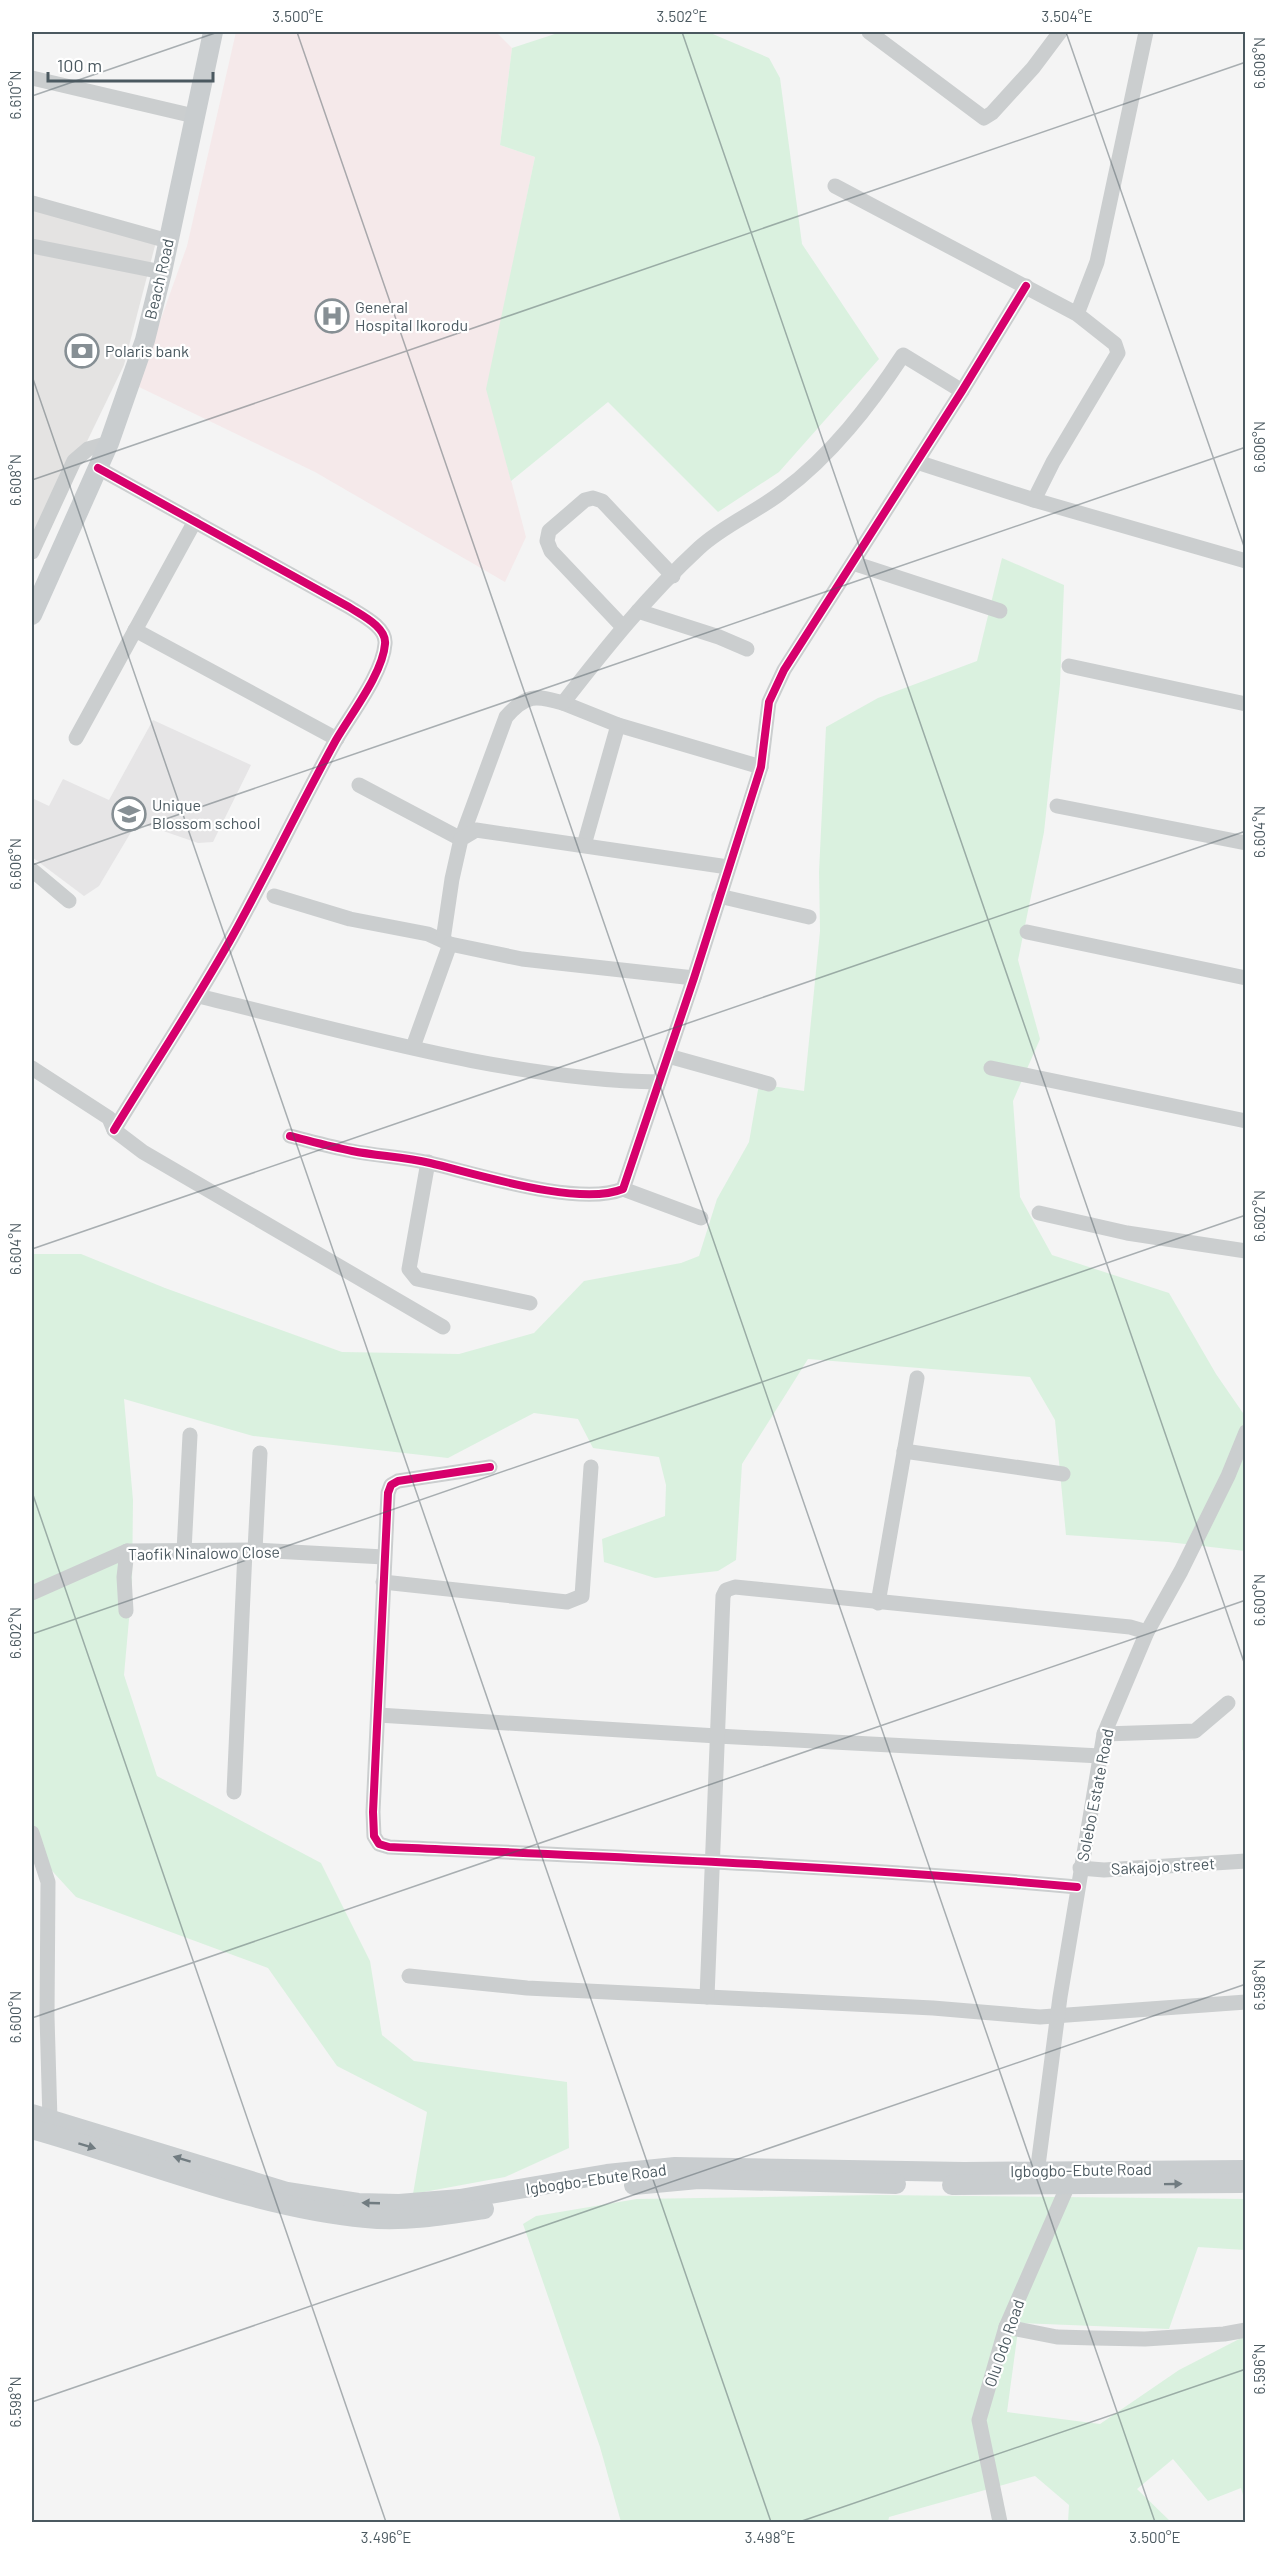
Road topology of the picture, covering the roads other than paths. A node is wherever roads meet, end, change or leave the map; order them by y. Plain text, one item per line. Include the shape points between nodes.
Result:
1 (213, 32) edge
2 (869, 32) edge
3 (1060, 32) edge
4 (1146, 32) edge
5 (32, 78) edge
6 (194, 116) junction
7 (835, 186) dead end
8 (32, 204) edge
9 (168, 241) junction
10 (32, 246) edge
11 (162, 272) junction
12 (1026, 286) junction
13 (1077, 314) junction
14 (962, 391) junction
15 (109, 443) junction
16 (917, 462) junction
17 (98, 468) junction
18 (1034, 500) junction
19 (195, 521) junction
20 (32, 552) edge
21 (1245, 561) edge
22 (853, 563) junction
23 (673, 576) junction
24 (638, 610) junction
25 (1000, 611) dead end
26 (32, 615) edge
27 (622, 627) junction
28 (135, 630) junction
29 (747, 649) dead end
30 (1069, 666) dead end
31 (563, 703) junction
32 (1245, 704) edge
33 (618, 725) junction
34 (76, 738) dead end
35 (336, 740) junction
36 (761, 767) junction
37 (359, 785) dead end
38 (1057, 806) dead end
39 (461, 839) junction
40 (1245, 843) edge
41 (584, 845) junction
42 (728, 867) junction
43 (32, 870) edge
44 (274, 896) dead end
45 (719, 896) junction
46 (69, 901) dead end
47 (809, 916) dead end
48 (1027, 932) dead end
49 (447, 942) junction
50 (694, 978) junction
51 (1245, 978) edge
52 (198, 996) junction
53 (413, 1047) junction
54 (668, 1056) junction
55 (991, 1068) dead end
56 (33, 1074) edge
57 (659, 1082) junction
58 (769, 1084) dead end
59 (1245, 1121) edge
60 (114, 1130) junction
61 (290, 1136) dead end
62 (428, 1162) junction
63 (623, 1189) junction
64 (1039, 1213) dead end
65 (701, 1218) dead end
66 (1245, 1251) edge
67 (530, 1303) dead end
68 (443, 1327) dead end
69 (917, 1378) dead end
70 (1245, 1432) edge
71 (190, 1436) dead end
72 (904, 1451) junction
73 (260, 1453) dead end
74 (490, 1467) dead end
75 (591, 1467) dead end
76 (1064, 1474) dead end
77 (250, 1550) junction
78 (127, 1551) junction
79 (184, 1551) junction
80 (384, 1557) junction
81 (383, 1582) junction
82 (32, 1593) edge
83 (878, 1603) junction
84 (126, 1611) dead end
85 (1147, 1632) junction
86 (1228, 1703) dead end
87 (378, 1715) junction
88 (1104, 1734) junction
89 (717, 1736) junction
90 (1100, 1756) junction
91 (234, 1792) dead end
92 (32, 1833) edge
93 (1245, 1861) edge
94 (711, 1863) junction
95 (1080, 1868) junction
96 (1077, 1887) junction
97 (409, 1977) dead end
98 (707, 1997) junction
99 (1245, 2002) edge
100 (1058, 2016) junction
101 (41, 2117) edge
102 (32, 2129) edge
103 (1245, 2170) edge
104 (1072, 2177) junction
105 (1036, 2178) junction
106 (1245, 2183) edge
107 (1006, 2327) junction
108 (1245, 2331) edge
109 (1000, 2523) edge

1 - 6 main road, Beach Road
2 - 3 street via 984,118 1033,68
4 - 13 street via 1097,262
5 - 6 street
6 - 9 main road, Beach Road
7 - 12 street
8 - 9 street
9 - 11 main road, Beach Road
10 - 11 street
11 - 15 main road, Beach Road via 145,340
12 - 13 street
12 - 14 street
13 - 18 street via 1115,344 1118,353
14 - 16 street
14 - 23 street via 903,355 846,432 816,462 784,491 728,525
15 - 17 main road, Beach Road
15 - 20 street via 88,449 74,461
16 - 18 street
16 - 22 street
17 - 19 street
17 - 26 main road, Beach Road
18 - 21 street
19 - 28 street
19 - 35 street via 349,606 380,629 386,641 383,654 367,691
22 - 25 street
22 - 36 street via 784,670 770,702
23 - 24 street
23 - 27 street via 602,501 585,500 549,531 551,551
24 - 27 street
24 - 29 street
27 - 31 street
28 - 34 street
28 - 35 street
30 - 32 street
31 - 33 street
31 - 39 street via 538,696 514,707 506,717
33 - 36 street
33 - 41 street
35 - 52 street
36 - 42 street
37 - 39 street
38 - 40 street
39 - 41 street via 476,830
39 - 49 street via 452,879
41 - 42 street
42 - 45 street
43 - 46 street
44 - 49 street
45 - 47 street
45 - 50 street
48 - 51 street
49 - 50 street via 532,960
49 - 53 street
50 - 54 street
52 - 53 street
52 - 60 street
53 - 57 street via 532,1072 604,1081
54 - 57 street
54 - 58 street
55 - 59 street
56 - 60 street via 104,1114
57 - 63 street
60 - 68 street via 143,1152
61 - 62 street via 352,1151
62 - 63 street via 496,1181 586,1195 609,1195
62 - 67 street via 412,1275
63 - 65 street
64 - 66 street via 1126,1233
69 - 72 street
70 - 85 street, Solebo Estate Road via 1218,1497
71 - 79 street
72 - 76 street
72 - 83 street
73 - 77 street
74 - 80 street via 391,1485
75 - 81 street via 582,1596 567,1602
77 - 79 street, Taofik Ninalowo Close
77 - 80 street, Taofik Ninalowo Close
77 - 91 street
78 - 79 street, Taofik Ninalowo Close
78 - 82 street, Taofik Ninalowo Close
78 - 84 street
80 - 81 street
81 - 87 street
83 - 85 street
83 - 89 street via 735,1587 726,1590
85 - 88 street, Solebo Estate Road
86 - 88 street via 1195,1731
87 - 89 street
87 - 94 street via 373,1812 374,1836 379,1844
88 - 90 street, Solebo Estate Road
89 - 90 street
89 - 94 street
90 - 95 street, Solebo Estate Road
92 - 101 street via 48,1882
93 - 95 street, Sakajojo street via 1104,1870
94 - 96 street via 964,1876
94 - 98 street
95 - 96 street, Solebo Estate Road
96 - 100 street, Solebo Estate Road
97 - 98 street via 527,1988
98 - 100 street
99 - 100 street
100 - 105 street, Solebo Estate Road
105 -> 101 main road, Igbogbo-Ebute Road via 964,2172 675,2167 607,2174 460,2199 358,2203 287,2192
102 -> 105 main road, Igbogbo-Ebute Road via 255,2197 368,2218 452,2214 600,2188 698,2180
103 - 104 main road, Igbogbo-Ebute Road
104 - 105 main road, Igbogbo-Ebute Road
104 -> 106 main road, Igbogbo-Ebute Road
104 - 107 street, Olu Odo Road
107 - 108 street via 1057,2337 1094,2338
107 - 109 street, Olu Odo Road via 979,2426

